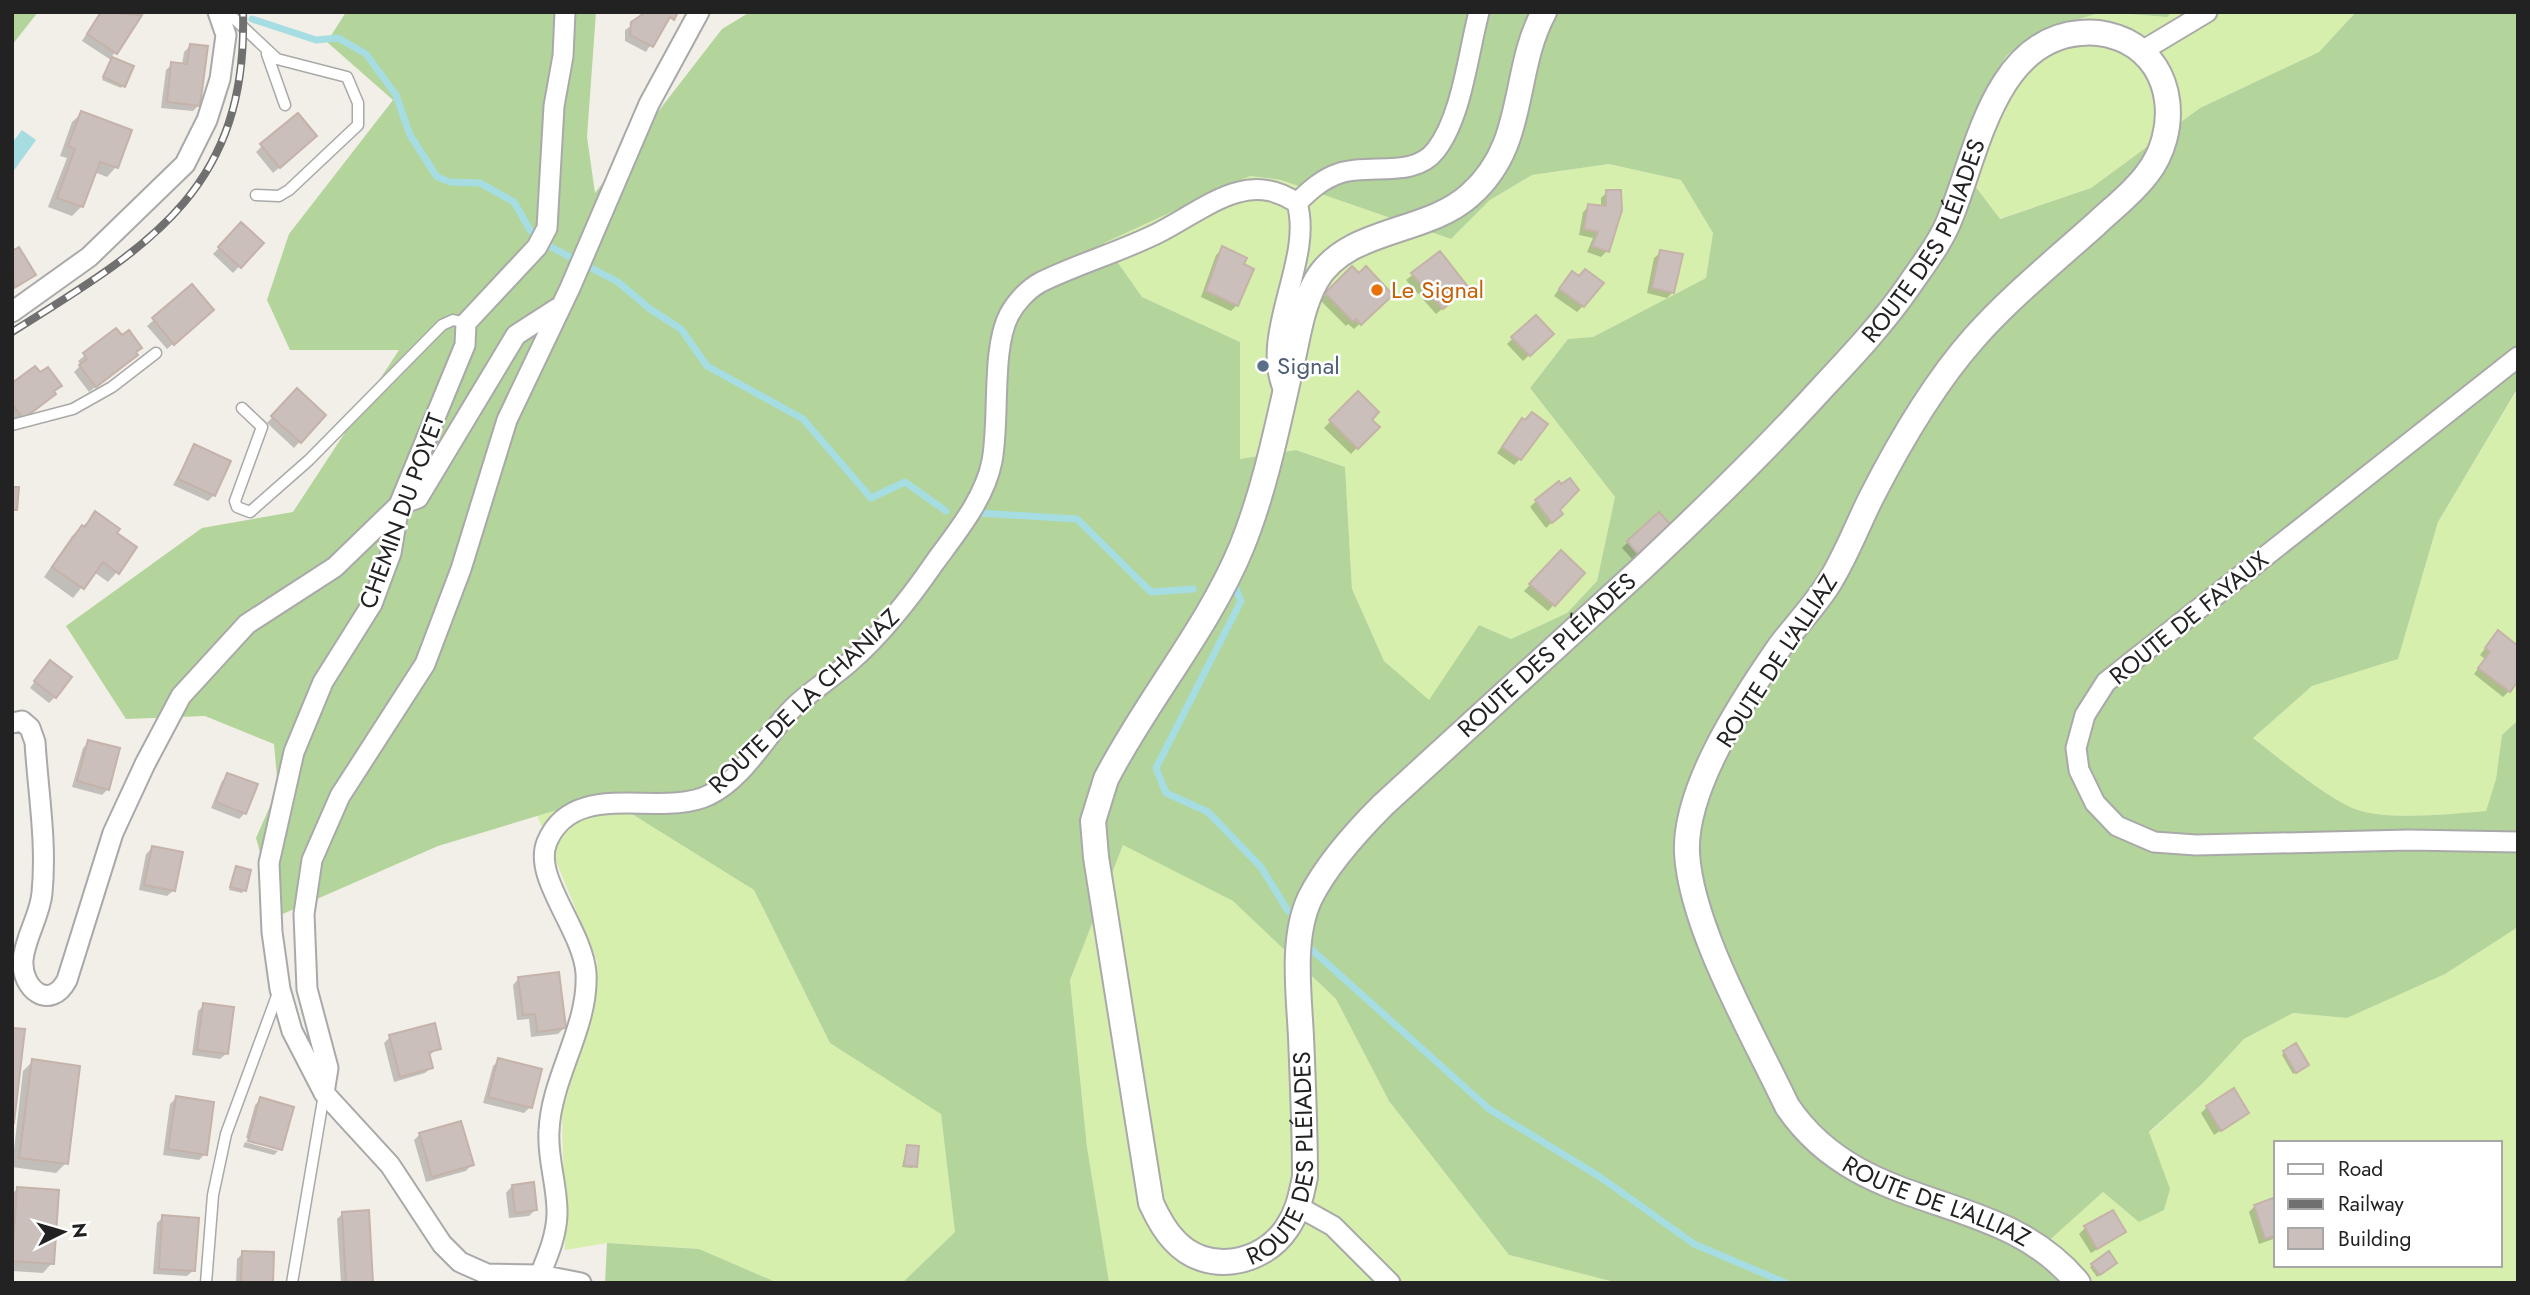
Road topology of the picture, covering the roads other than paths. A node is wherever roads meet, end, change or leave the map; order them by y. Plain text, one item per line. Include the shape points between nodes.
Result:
1 (218, 12) edge
2 (227, 12) edge
3 (565, 12) edge
4 (699, 12) edge
5 (1479, 12) edge
6 (1544, 12) edge
7 (2207, 12) edge
8 (266, 50) junction
9 (2143, 51) junction
10 (285, 105) dead end
11 (256, 195) dead end
12 (1297, 203) junction
13 (565, 297) junction
14 (12, 312) edge
15 (466, 323) junction
16 (156, 353) dead end
17 (2518, 357) edge
18 (1285, 393) junction
19 (242, 408) dead end
20 (12, 425) edge
21 (399, 505) junction
22 (12, 723) edge
23 (2518, 842) edge
24 (280, 989) junction
25 (324, 1093) junction
26 (1299, 1207) junction
27 (1353, 1244) junction
28 (540, 1275) junction
29 (580, 1282) edge
30 (206, 1283) edge
31 (292, 1283) edge
32 (1370, 1283) edge
33 (1390, 1283) edge
34 (2078, 1283) edge

1 - 14 street via 226,35 220,79 207,120 185,164 89,257
2 - 8 lane
3 - 15 street via 547,228 537,247
4 - 13 street via 649,104
5 - 12 street via 1451,124 1434,152 1409,168 1340,173 1316,184
6 - 18 street, ROUTE DES PLÉIADES via 1511,135 1488,177 1452,209 1371,240 1329,264 1308,298
7 - 9 street
8 - 10 lane
8 - 11 lane via 276,59 347,77 358,103 358,125 289,190 279,196
9 - 26 street, ROUTE DES PLÉIADES via 2112,35 2091,32 2063,34 2025,56 2010,74 1983,126 1949,223 1897,303 1860,347 1724,493 1382,805 1339,856 1310,899 1303,925 1299,970 1305,1177
9 - 34 street, ROUTE DE L'ALLIAZ via 2161,76 2168,105 2165,142 2155,164 2126,197 1984,326 1948,372 1876,488 1829,582 1742,706 1706,771 1687,832 1691,884 1704,925 1798,1123 1825,1151 1864,1174 2017,1232
12 - 18 street via 1301,227 1276,375
12 - 28 street, ROUTE DE LA CHANIAZ via 1280,191 1237,192 1157,234 1038,284 1017,302 1001,343 992,466 969,514 915,591 853,660 795,707 713,793 674,805 630,801 588,807 566,818 550,836 542,860 582,949 586,996 548,1128 557,1211 555,1236
13 - 21 street via 516,335 418,498
13 - 25 street via 507,420 461,569 425,664 340,796 312,860 304,914 307,989 328,1068
15 - 19 lane via 453,320 442,325 309,460 250,512 237,507 235,501 262,427
15 - 21 street, CHEMIN DU POYET via 465,345
16 - 20 lane via 112,387 73,409
17 - 23 street, ROUTE DE FAYAUX via 2106,682 2085,715 2076,748 2079,770 2095,803 2117,826 2154,842
18 - 26 street, ROUTE DES PLÉIADES via 1260,495 1241,548 1120,751 1093,821 1144,1175 1162,1224 1175,1242 1193,1255 1212,1263 1233,1262 1271,1246
21 - 22 street via 335,567 247,624 181,696 113,834 67,980 61,991 50,996 37,994 27,981 23,961 42,897 45,851 35,742 22,721
21 - 24 street, CHEMIN DU POYET via 391,552 372,604 323,682 294,752 269,863
24 - 25 street, CHEMIN DU POYET via 292,1031
24 - 30 lane via 226,1134 214,1195
25 - 28 street via 390,1165 442,1244 460,1262 487,1275
25 - 31 lane
26 - 27 street
27 - 32 street
27 - 33 street
28 - 29 street

